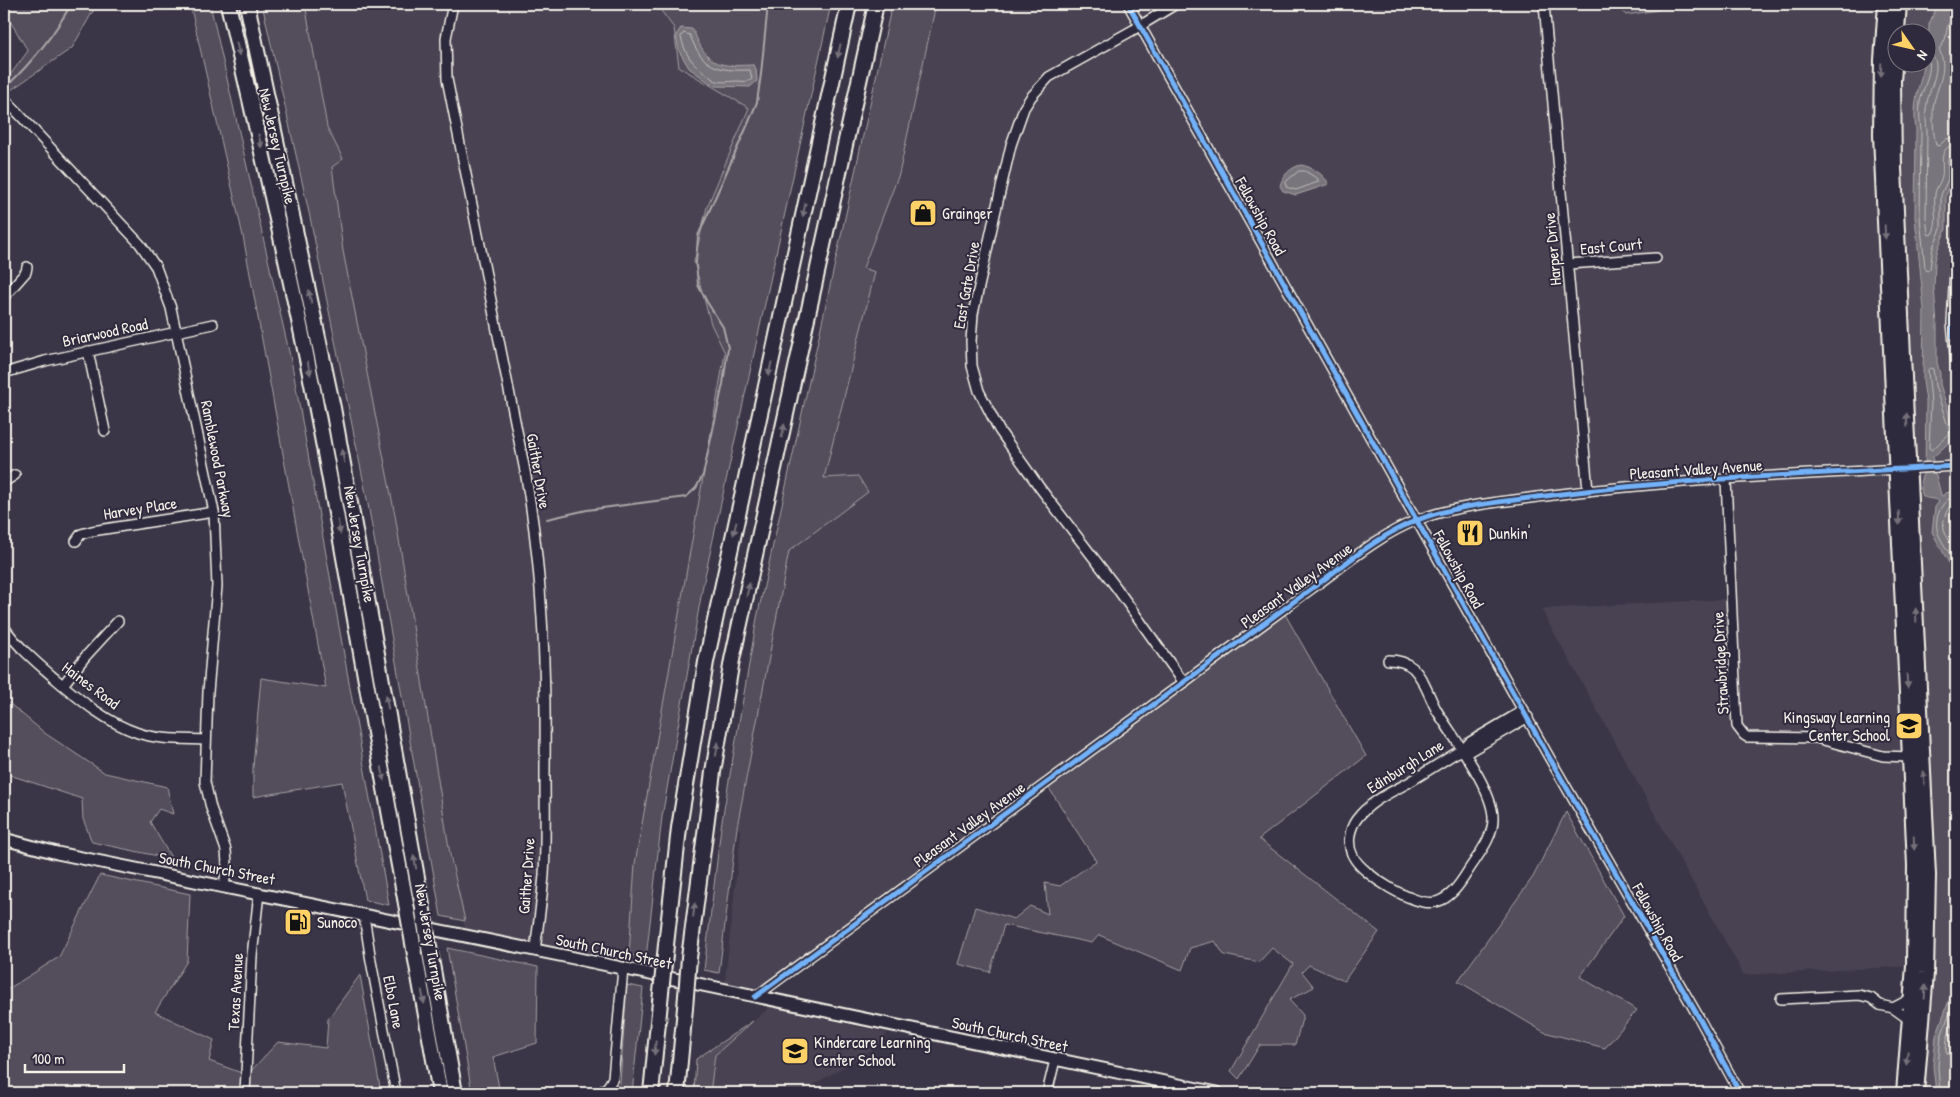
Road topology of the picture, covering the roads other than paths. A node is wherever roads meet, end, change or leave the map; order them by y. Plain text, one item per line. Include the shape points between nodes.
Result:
1 (228, 4) edge
2 (247, 4) edge
3 (453, 4) edge
4 (849, 4) edge
5 (876, 4) edge
6 (1128, 4) edge
7 (1176, 4) edge
8 (1544, 4) edge
9 (1886, 4) edge
10 (1899, 4) edge
11 (1140, 26) junction
12 (4, 98) edge
13 (1956, 252) edge
14 (1656, 258) dead end
15 (1568, 264) junction
16 (27, 267) dead end
17 (1955, 281) edge
18 (4, 297) edge
19 (213, 324) dead end
20 (177, 332) junction
21 (88, 351) junction
22 (1956, 365) edge
23 (4, 371) edge
24 (105, 431) dead end
25 (1956, 466) edge
26 (1909, 469) junction
27 (15, 474) dead end
28 (1726, 479) junction
29 (4, 482) edge
30 (1588, 491) junction
31 (214, 512) junction
32 (1417, 520) junction
33 (76, 541) dead end
34 (118, 621) dead end
35 (4, 628) edge
36 (1388, 660) dead end
37 (1184, 683) junction
38 (63, 685) junction
39 (1526, 714) junction
40 (206, 740) junction
41 (1463, 750) junction
42 (1910, 757) junction
43 (4, 839) edge
44 (224, 886) junction
45 (259, 893) junction
46 (364, 916) junction
47 (535, 950) junction
48 (623, 969) junction
49 (755, 997) junction
50 (1781, 998) dead end
51 (1912, 998) junction
52 (1893, 1008) junction
53 (1911, 1021) junction
54 (1055, 1060) junction
55 (245, 1093) edge
56 (396, 1093) edge
57 (440, 1093) edge
58 (455, 1093) edge
59 (601, 1093) edge
60 (651, 1093) edge
61 (677, 1093) edge
62 (1047, 1093) edge
63 (1217, 1093) edge
64 (1740, 1093) edge
65 (1904, 1093) edge
66 (1916, 1093) edge

1 -> 57 highway, New Jersey Turnpike, bridge via 313,388
58 -> 2 highway, New Jersey Turnpike, bridge via 333,408
3 - 47 street, Gaither Drive via 446,38 447,79 526,478 540,586 546,794 543,878
4 -> 60 highway, bridge via 706,662 679,828
61 -> 5 highway, bridge via 689,958 712,777 732,660
6 - 11 street, Fellowship Road
7 - 11 street, East Gate Drive
8 - 15 street, Harper Drive
9 -> 26 highway via 1881,135
26 -> 10 highway via 1893,128
11 - 32 street, Fellowship Road
11 - 37 street, East Gate Drive via 1049,77 1024,108 1011,145 980,277 973,314 971,354 979,391 1006,440
12 - 20 street, Ramblewood Parkway via 148,255 167,294
13 - 17 street
14 - 15 street, East Court
15 - 30 street, Harper Drive
16 - 18 street
17 - 22 street via 1952,323
19 - 20 street, Briarwood Road
20 - 21 street, Briarwood Road
20 - 31 street, Ramblewood Parkway
21 - 23 street, Briarwood Road
21 - 24 street
25 - 26 street, Pleasant Valley Avenue
26 - 28 street, Pleasant Valley Avenue
26 -> 42 highway
66 -> 26 highway via 1926,973 1928,875
27 - 29 street
28 - 30 street, Pleasant Valley Avenue
28 - 42 street, Strawbridge Drive via 1737,726 1747,737 1816,738 1883,756
30 - 32 street, Pleasant Valley Avenue via 1485,505
31 - 33 street, Harvey Place via 92,531 81,534
31 - 40 street, Ramblewood Parkway via 218,586
32 - 37 street, Pleasant Valley Avenue via 1377,542
32 - 39 street, Fellowship Road
34 - 38 street
35 - 38 street, Haines Road
36 - 41 street via 1402,661 1414,670
37 - 49 street, Pleasant Valley Avenue
38 - 40 street, Haines Road via 96,711 139,734
39 - 41 street, Edinburgh Lane via 1468,752
39 - 64 street, Fellowship Road
40 - 44 street, Ramblewood Parkway via 205,782 226,850
41 - 41 street, Edinburgh Lane via 1371,805 1358,818 1350,833 1350,849 1357,863 1386,884 1420,902 1438,901 1451,893 1468,872 1491,831 1492,808
42 -> 51 highway via 1915,913
43 - 44 main road, South Church Street
44 - 45 main road, South Church Street
45 - 46 main road, South Church Street
45 - 55 street, Texas Avenue via 252,956
46 - 47 main road, South Church Street
46 - 56 street, Elbo Lane
47 - 48 main road, South Church Street
48 - 49 main road, South Church Street
48 - 59 street via 613,1078 610,1086
49 - 54 main road, South Church Street
50 - 52 street via 1859,995
51 - 52 street
51 - 53 highway
52 - 53 street
53 -> 65 highway
54 - 62 street
54 - 63 main road, South Church Street

